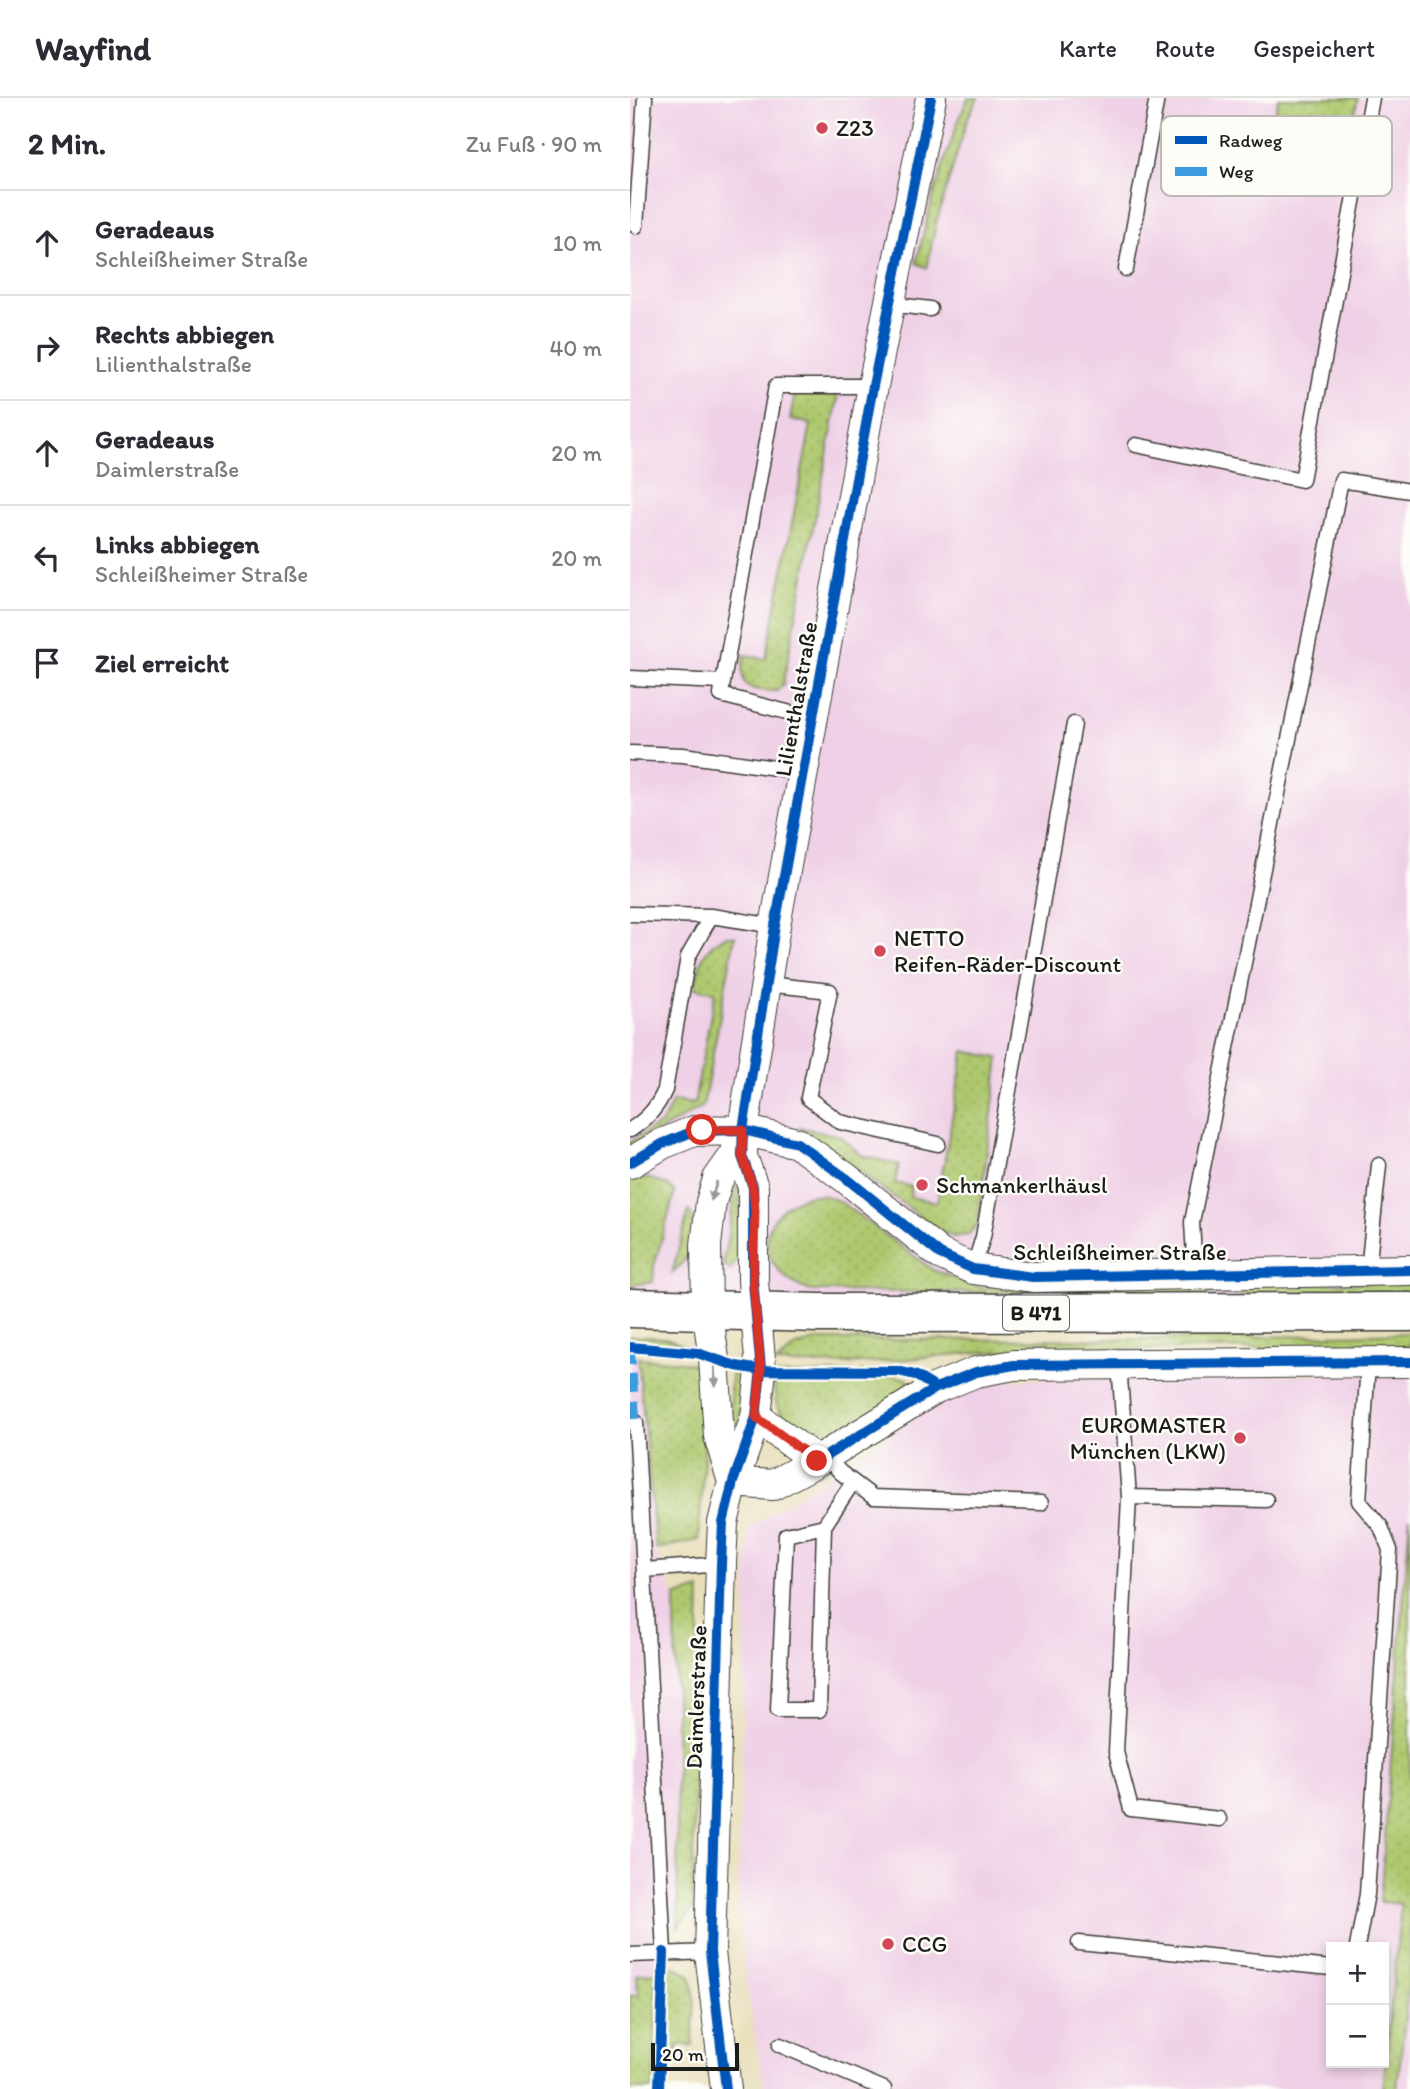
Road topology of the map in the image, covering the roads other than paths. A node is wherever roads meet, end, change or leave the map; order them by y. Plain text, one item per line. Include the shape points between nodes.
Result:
1 (645, 98) edge
2 (931, 98) edge
3 (1157, 98) edge
4 (1372, 98) edge
5 (1369, 116) edge
6 (1354, 196) edge
7 (636, 226) dead end
8 (1126, 269) dead end
9 (889, 304) junction
10 (930, 309) dead end
11 (873, 386) junction
12 (1136, 446) dead end
13 (1410, 491) edge
14 (630, 678) edge
15 (723, 682) junction
16 (814, 719) junction
17 (1074, 724) dead end
18 (630, 753) edge
19 (804, 772) junction
20 (630, 914) edge
21 (711, 916) junction
22 (775, 926) junction
23 (766, 984) junction
24 (630, 1130) edge
25 (743, 1130) junction
26 (938, 1144) dead end
27 (630, 1163) edge
28 (1379, 1165) dead end
29 (973, 1269) junction
30 (1368, 1270) junction
31 (1410, 1270) edge
32 (1195, 1274) junction
33 (630, 1308) edge
34 (707, 1309) junction
35 (756, 1311) junction
36 (1410, 1312) edge
37 (1410, 1362) edge
38 (1368, 1363) junction
39 (1119, 1364) junction
40 (756, 1417) junction
41 (636, 1422) dead end
42 (822, 1458) junction
43 (733, 1482) junction
44 (853, 1482) junction
45 (1129, 1497) junction
46 (1266, 1500) dead end
47 (1041, 1503) dead end
48 (824, 1526) junction
49 (721, 1564) junction
50 (645, 1570) junction
51 (1219, 1819) dead end
52 (1358, 1942) edge
53 (1079, 1943) dead end
54 (664, 1952) junction
55 (710, 1952) junction
56 (630, 1955) edge
57 (1326, 1968) edge
58 (780, 2045) dead end
59 (726, 2089) edge
60 (884, 2089) edge

1 - 7 lane
2 - 9 street, Lilienthalstraße
3 - 8 lane
4 - 5 lane
6 - 12 lane via 1302,480
9 - 10 lane
9 - 11 street, Lilienthalstraße
11 - 15 lane via 776,386
11 - 16 street, Lilienthalstraße
13 - 32 lane via 1340,480 1192,1222
14 - 15 lane
15 - 16 lane via 721,695
16 - 19 street, Lilienthalstraße
17 - 29 lane via 983,1237
18 - 19 lane via 684,755
19 - 22 street, Lilienthalstraße
20 - 21 lane
21 - 22 lane
21 - 24 lane via 688,957 665,1090 658,1106
22 - 23 street, Lilienthalstraße
23 - 25 street, Lilienthalstraße
23 - 26 lane via 830,991 808,1098 840,1122
25 - 27 street, Schleißheimer Straße via 694,1131
25 - 29 street, Schleißheimer Straße via 797,1143 940,1254
25 -> 34 street, Lilienthalstraße via 711,1202
25 - 35 street, Lilienthalstraße via 742,1156 754,1199
28 - 30 lane
29 - 32 street, Schleißheimer Straße via 1033,1278
30 - 31 street, Schleißheimer Straße
30 - 32 street, Schleißheimer Straße
33 - 34 main road, B 471
34 - 35 main road, B 471
34 -> 43 street via 719,1436
35 - 36 main road, B 471
35 - 40 street, Daimlerstraße via 761,1370
37 - 38 street
38 - 39 street
38 - 52 lane via 1359,1501 1381,1527 1390,1550 1367,1894
39 - 42 street via 1014,1365 976,1371 936,1388
39 - 45 lane
40 - 42 street
40 - 43 street, Daimlerstraße
41 - 50 lane
42 - 43 street via 773,1485
42 - 44 lane
43 - 49 street, Daimlerstraße via 723,1523
44 - 47 lane via 873,1497
44 - 48 lane
45 - 46 lane
45 - 51 lane via 1116,1752 1131,1808
48 - 48 lane via 818,1710 778,1710 786,1535
49 - 50 lane
49 - 55 street, Daimlerstraße
50 - 54 lane
53 - 57 lane
54 - 55 lane
54 - 56 lane
55 - 59 street, Daimlerstraße
58 - 60 lane

